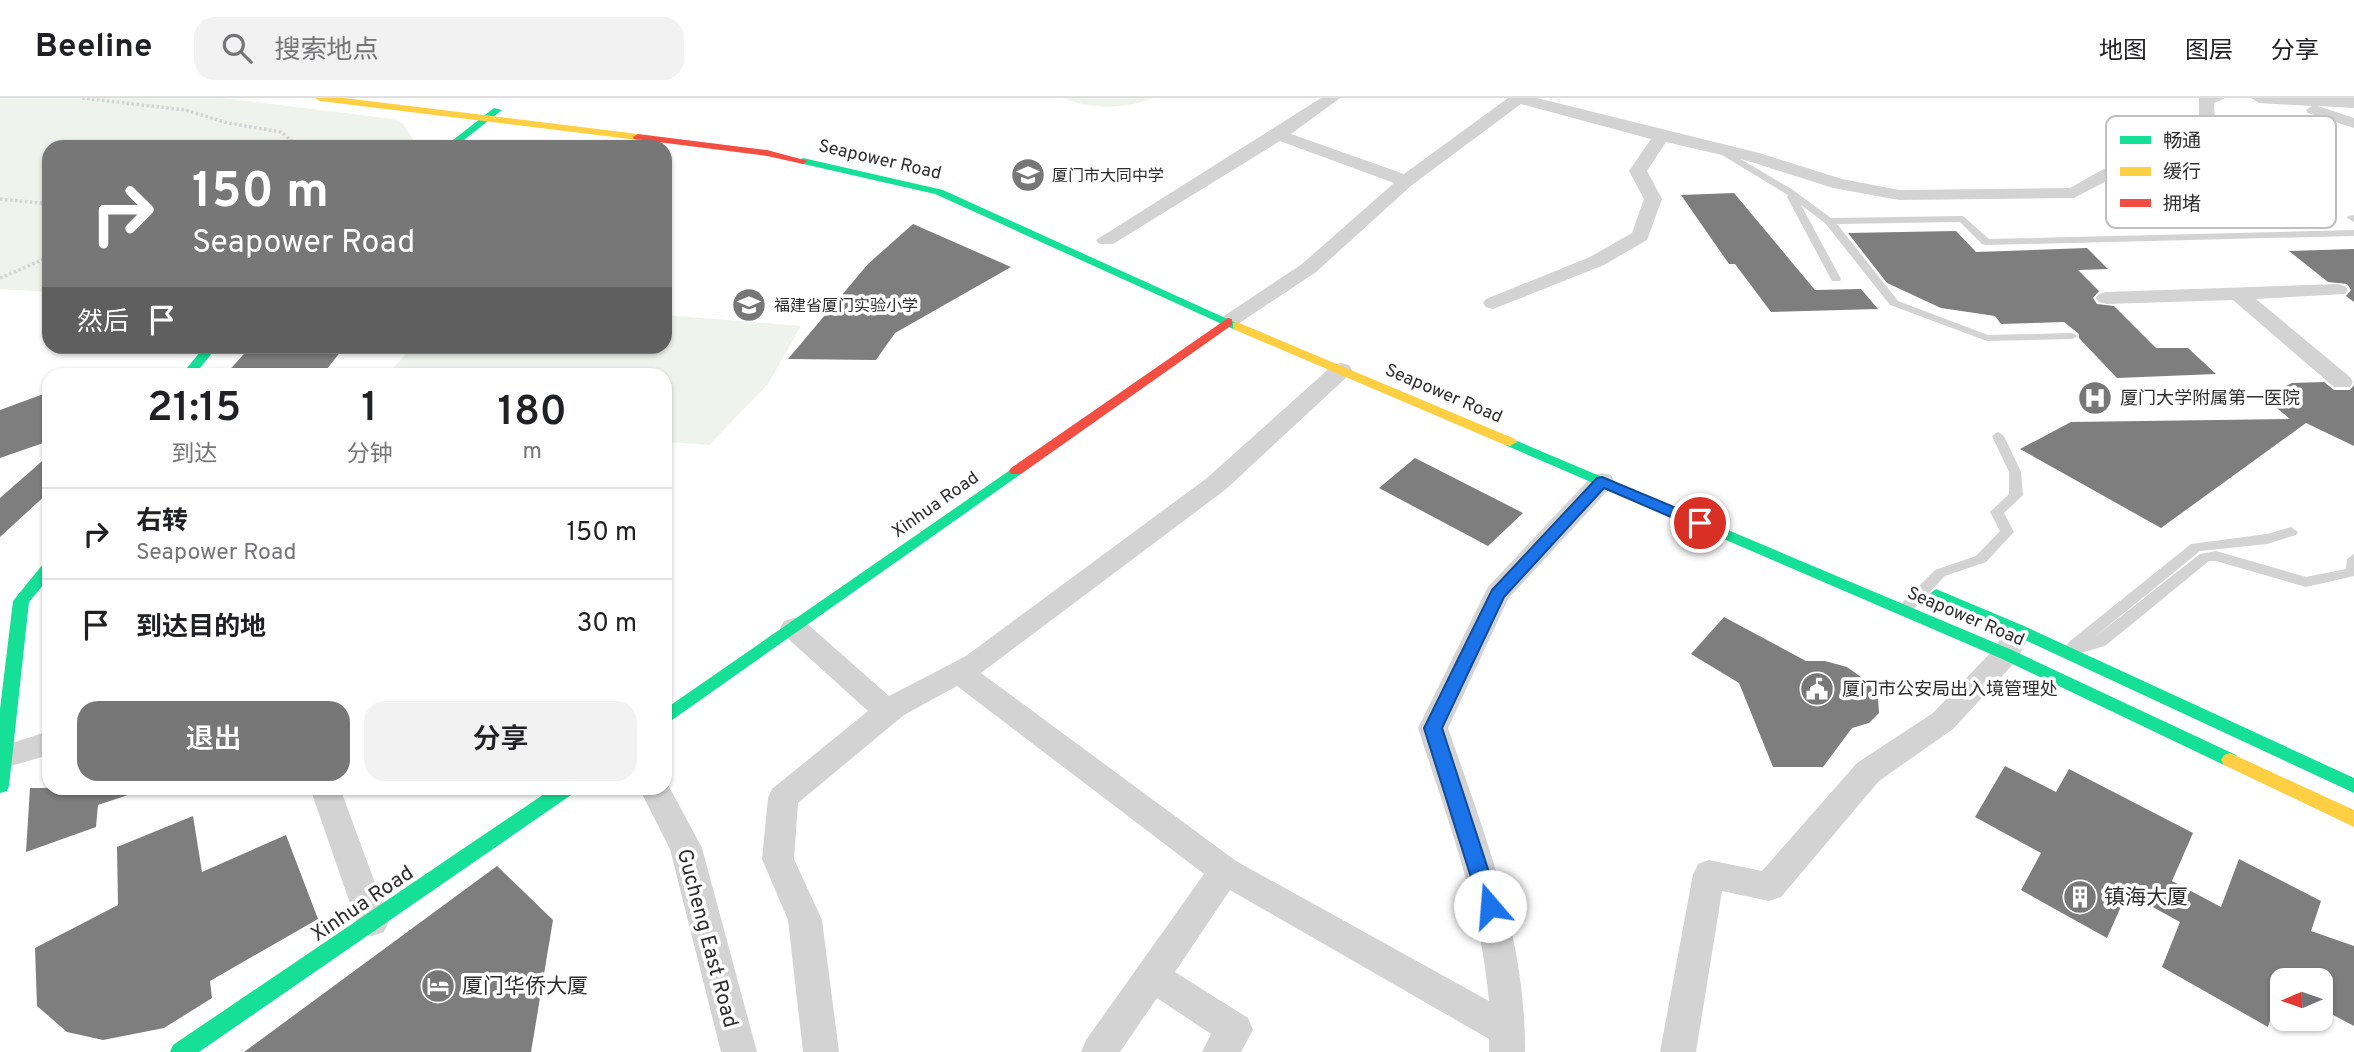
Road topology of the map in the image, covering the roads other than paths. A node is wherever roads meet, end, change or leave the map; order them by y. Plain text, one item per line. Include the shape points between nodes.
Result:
1 (320, 98) edge
2 (494, 98) edge
3 (1332, 98) edge
4 (1517, 98) edge
5 (2217, 98) edge
6 (2259, 98) edge
7 (2279, 99) edge
8 (2354, 103) edge
9 (532, 104) dead end
10 (2207, 116) edge
11 (2332, 116) edge
12 (2336, 117) edge
13 (486, 118) junction
14 (507, 121) junction
15 (2354, 123) edge
16 (741, 133) dead end
17 (1278, 135) junction
18 (1661, 136) junction
19 (780, 139) dead end
20 (458, 140) edge
21 (484, 140) edge
22 (662, 140) edge
23 (672, 141) edge
24 (1720, 150) junction
25 (927, 172) dead end
26 (2106, 175) edge
27 (1406, 181) junction
28 (978, 192) dead end
29 (1790, 192) junction
30 (1829, 221) junction
31 (2354, 233) edge
32 (1106, 240) dead end
33 (1836, 279) dead end
34 (2338, 290) dead end
35 (2237, 293) junction
36 (2106, 298) dead end
37 (1493, 303) dead end
38 (1228, 322) junction
39 (2072, 335) dead end
40 (205, 354) edge
41 (193, 368) edge
42 (1341, 370) junction
43 (2342, 382) dead end
44 (1998, 436) dead end
45 (1602, 481) junction
46 (2291, 532) dead end
47 (2354, 559) edge
48 (42, 576) edge
49 (1916, 587) junction
50 (1904, 610) junction
51 (794, 628) junction
52 (2012, 641) junction
53 (2066, 652) junction
54 (959, 672) junction
55 (2045, 672) junction
56 (888, 712) junction
57 (672, 714) edge
58 (42, 747) edge
59 (2, 772) edge
60 (2354, 786) edge
61 (327, 795) edge
62 (557, 795) edge
63 (658, 795) edge
64 (2354, 819) edge
65 (1225, 871) junction
66 (372, 921) junction
67 (1152, 976) junction
68 (1508, 1042) edge
69 (181, 1052) edge
70 (739, 1052) edge
71 (821, 1052) edge
72 (1099, 1052) edge
73 (1220, 1052) edge
74 (1678, 1052) edge

1 - 13 main road, Seapower Road
2 - 13 main road via 511,101
3 - 17 street
4 - 18 street
4 - 27 street
5 - 10 street via 2206,99
6 - 7 street
7 - 8 street
7 - 11 street
9 - 14 main road
12 - 15 street
13 - 14 main road, Seapower Road
13 - 20 main road
14 - 21 main road
14 - 22 main road, Seapower Road
16 - 19 main road
17 - 27 street
17 - 32 street
18 - 24 street
18 - 37 street via 1638,171 1653,199 1640,236 1597,261
23 - 38 main road, Seapower Road via 768,153 939,192
24 - 26 street via 1839,184 1899,195 2074,193
24 - 29 lane
25 - 28 main road, Seapower Road
27 - 38 street via 1310,268
29 - 30 lane
29 - 33 lane
30 - 31 lane via 1963,219 1986,242
30 - 39 lane via 1894,303 1987,338
34 - 35 street
35 - 36 street
35 - 43 street
38 - 42 main road, Seapower Road
38 - 51 main road, Xinhua Road
40 - 41 main road
42 - 45 main road, Seapower Road
42 - 54 street via 1216,484
44 - 49 lane via 2015,472 2016,495 1997,513 2007,532 1982,559 1940,573
45 - 50 main road, Seapower Road
45 - 68 street via 1497,594 1433,728 1498,932
46 - 53 lane via 2196,547
47 - 53 lane via 2352,572 2306,582 2216,556 2205,557 2100,642
48 - 59 main road via 21,601
49 - 50 lane
49 - 52 main road, Seapower Road
50 - 52 main road, Seapower Road
51 - 56 street
51 - 57 main road, Xinhua Road
52 - 53 main road, Seapower Road
52 - 55 main road, Seapower Road
52 - 74 street via 1943,720 1868,772 1769,887 1709,874
53 - 55 lane
53 - 60 main road, Seapower Road
54 - 56 street
54 - 65 street
55 - 64 main road, Seapower Road
56 - 71 street via 783,798 778,859 805,920
58 - 59 street
61 - 66 street
62 - 66 main road, Xinhua Road
63 - 70 street, Gucheng East Road via 685,848
65 - 67 street
65 - 68 street
66 - 69 main road, Xinhua Road
67 - 72 street
67 - 73 street via 1235,1030

